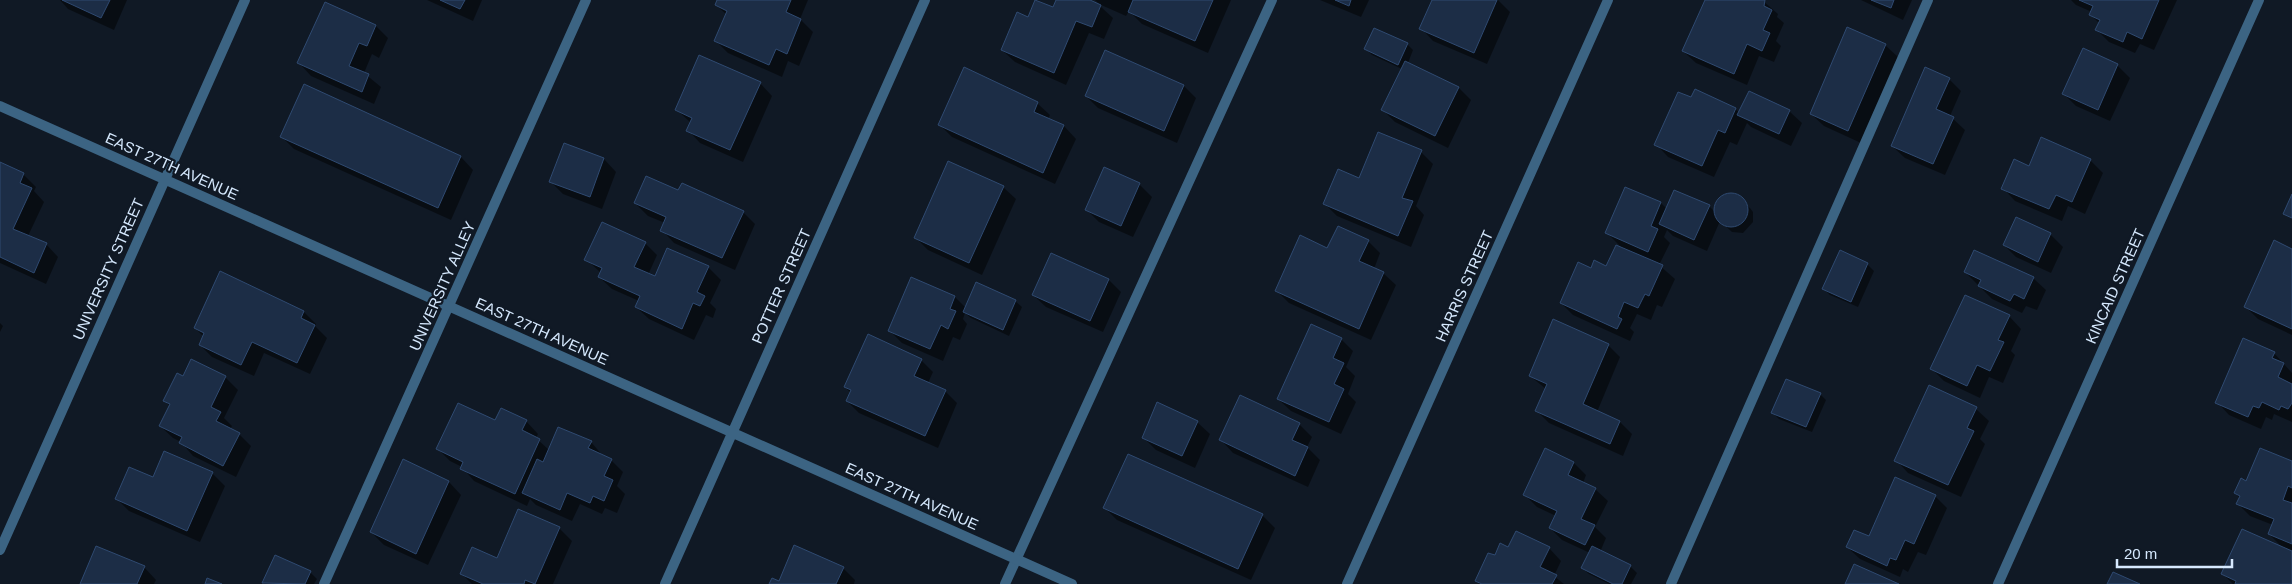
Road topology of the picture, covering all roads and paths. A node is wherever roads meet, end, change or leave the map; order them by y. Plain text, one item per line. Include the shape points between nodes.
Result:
1 (245, 0) edge
2 (586, 0) edge
3 (925, 0) edge
4 (1272, 0) edge
5 (1608, 0) edge
6 (1928, 0) edge
7 (2259, 0) edge
8 (0, 106) edge
9 (164, 179) junction
10 (449, 306) junction
11 (732, 432) junction
12 (0, 550) edge
13 (1016, 559) junction
14 (324, 584) edge
15 (665, 584) edge
16 (1005, 584) edge
17 (1072, 584) edge
18 (1347, 584) edge
19 (1671, 584) edge
20 (1998, 584) edge

1 - 9 street, UNIVERSITY STREET
2 - 10 street, UNIVERSITY ALLEY
3 - 11 street, POTTER STREET
4 - 13 street
5 - 18 street, HARRIS STREET
6 - 19 street
7 - 20 street, KINCAID STREET
8 - 9 street, EAST 27TH AVENUE
9 - 10 street, EAST 27TH AVENUE
9 - 12 street, UNIVERSITY STREET
10 - 11 street, EAST 27TH AVENUE
10 - 14 street, UNIVERSITY ALLEY
11 - 13 street, EAST 27TH AVENUE
11 - 15 street, POTTER STREET
13 - 16 street
13 - 17 street, EAST 27TH AVENUE

